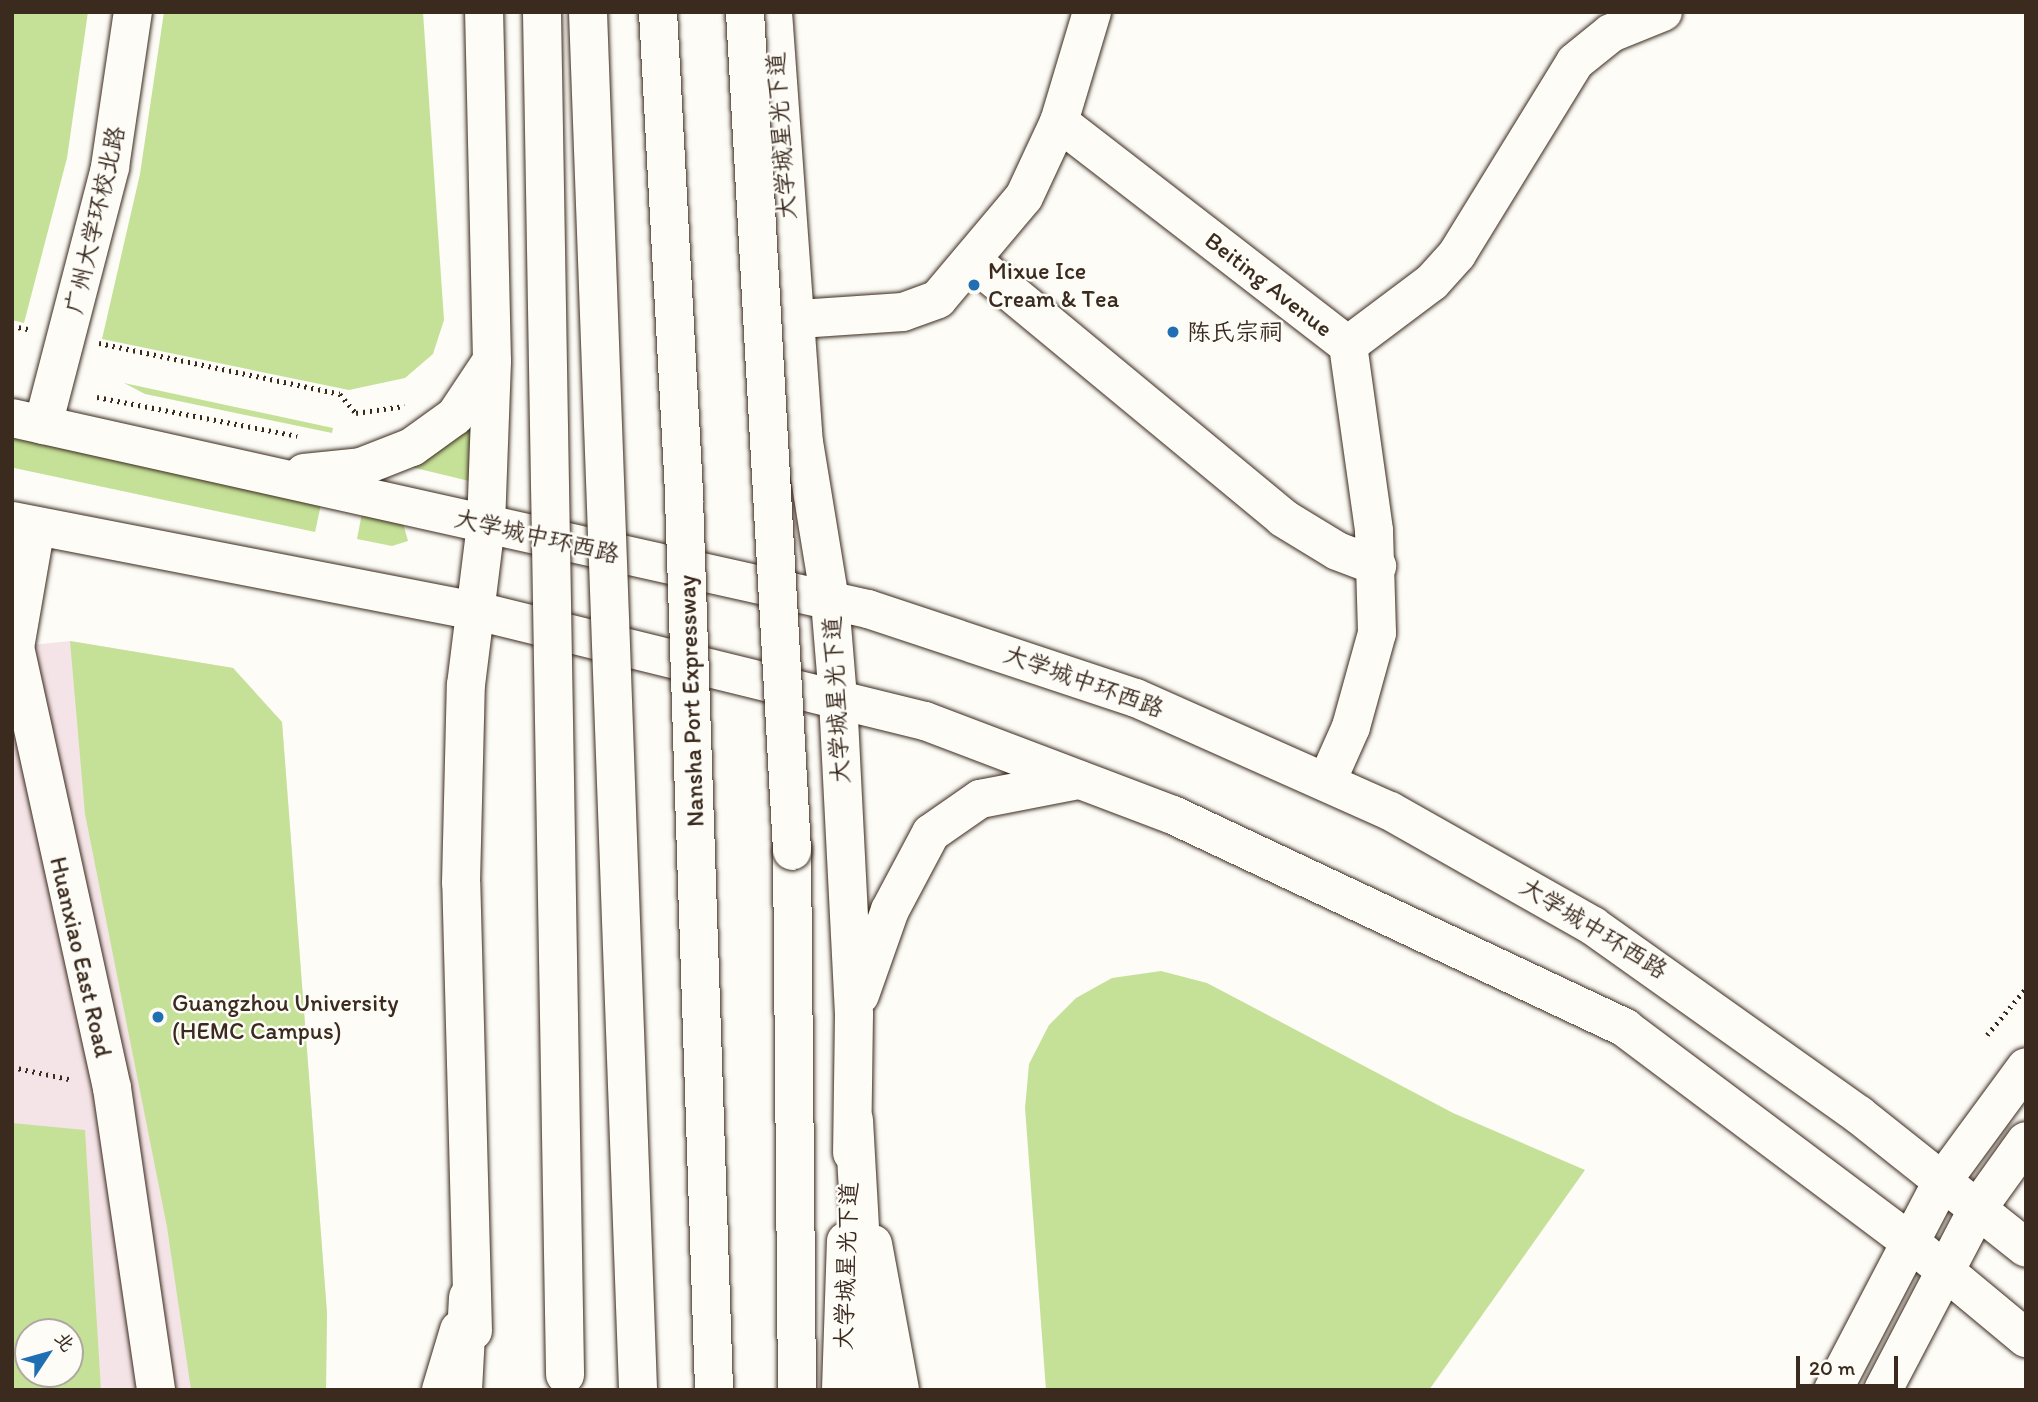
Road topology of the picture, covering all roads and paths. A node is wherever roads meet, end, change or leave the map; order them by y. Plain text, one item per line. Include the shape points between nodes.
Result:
1 (133, 12) edge
2 (484, 12) edge
3 (542, 12) edge
4 (588, 12) edge
5 (658, 12) edge
6 (745, 12) edge
7 (773, 12) edge
8 (1092, 12) edge
9 (1664, 12) edge
10 (1059, 122) junction
11 (974, 262) junction
12 (814, 318) dead end
13 (12, 326) edge
14 (37, 331) dead end
15 (102, 344) dead end
16 (1348, 345) junction
17 (492, 361) junction
18 (412, 401) dead end
19 (28, 422) edge
20 (264, 476) junction
21 (24, 523) edge
22 (486, 525) junction
23 (1377, 566) junction
24 (830, 601) junction
25 (477, 611) junction
26 (838, 699) junction
27 (1082, 780) junction
28 (1327, 781) junction
29 (2026, 988) edge
30 (854, 1014) junction
31 (1987, 1035) dead end
32 (12, 1067) edge
33 (2026, 1067) edge
34 (111, 1088) junction
35 (854, 1120) junction
36 (2026, 1141) edge
37 (1943, 1180) junction
38 (1978, 1208) junction
39 (1909, 1241) junction
40 (2026, 1248) edge
41 (1944, 1269) junction
42 (468, 1297) junction
43 (2026, 1338) edge
44 (565, 1382) edge
45 (797, 1385) edge
46 (156, 1390) edge
47 (441, 1390) edge
48 (463, 1390) edge
49 (481, 1390) edge
50 (638, 1390) edge
51 (714, 1390) edge
52 (841, 1390) edge
53 (869, 1390) edge
54 (900, 1390) edge
55 (1833, 1390) edge
56 (1883, 1390) edge

1 - 19 main road, 广州大学环校北路 via 110,167
2 - 17 main road
3 - 44 main road, bridge
4 - 50 main road, bridge
5 - 51 main road, Nansha Port Expressway, bridge via 684,498
6 - 45 main road, bridge via 792,851
7 - 24 main road, 大学城星光下道 via 804,442
8 - 10 main road
9 - 16 main road via 1611,33 1575,62 1457,254 1432,282
10 - 11 main road via 1040,174
10 - 16 main road, Beiting Avenue
11 - 12 main road via 918,310
11 - 23 main road via 1283,518 1337,551
13 - 14 path
15 - 18 path via 340,394 356,413 392,411
16 - 23 main road, Beiting Avenue
17 - 20 main road via 455,416 394,456 351,468
17 - 22 main road
19 - 20 main road, 大学城中环西路
20 - 22 main road, 大学城中环西路
21 - 25 main road
21 - 34 main road, Huanxiao East Road via 15,647
22 - 24 main road, 大学城中环西路
22 - 25 main road
23 - 28 main road, Beiting Avenue via 1370,668
24 - 26 main road, 大学城星光下道
24 - 28 main road, 大学城中环西路 via 1040,663
25 - 26 main road
25 - 42 main road via 466,685 461,883
26 - 27 main road via 925,721
26 - 30 main road, 大学城星光下道
27 - 30 main road via 980,799 931,833 890,911
27 - 39 main road via 1269,856 1625,1028
28 - 37 main road, 大学城中环西路 via 1461,848 1667,972
29 - 31 path
30 - 35 main road, 大学城星光下道
32 - 34 path
33 - 37 main road
34 - 46 main road, Huanxiao East Road
35 - 52 main road, 大学城星光下道
35 - 53 main road
35 - 54 main road
36 - 38 main road
37 - 38 main road, 大学城中环西路
37 - 39 main road
38 - 40 main road, 大学城中环西路
38 - 41 main road
39 - 41 main road
39 - 55 main road
41 - 43 main road
41 - 56 main road
42 - 47 main road
42 - 48 main road
42 - 49 main road

